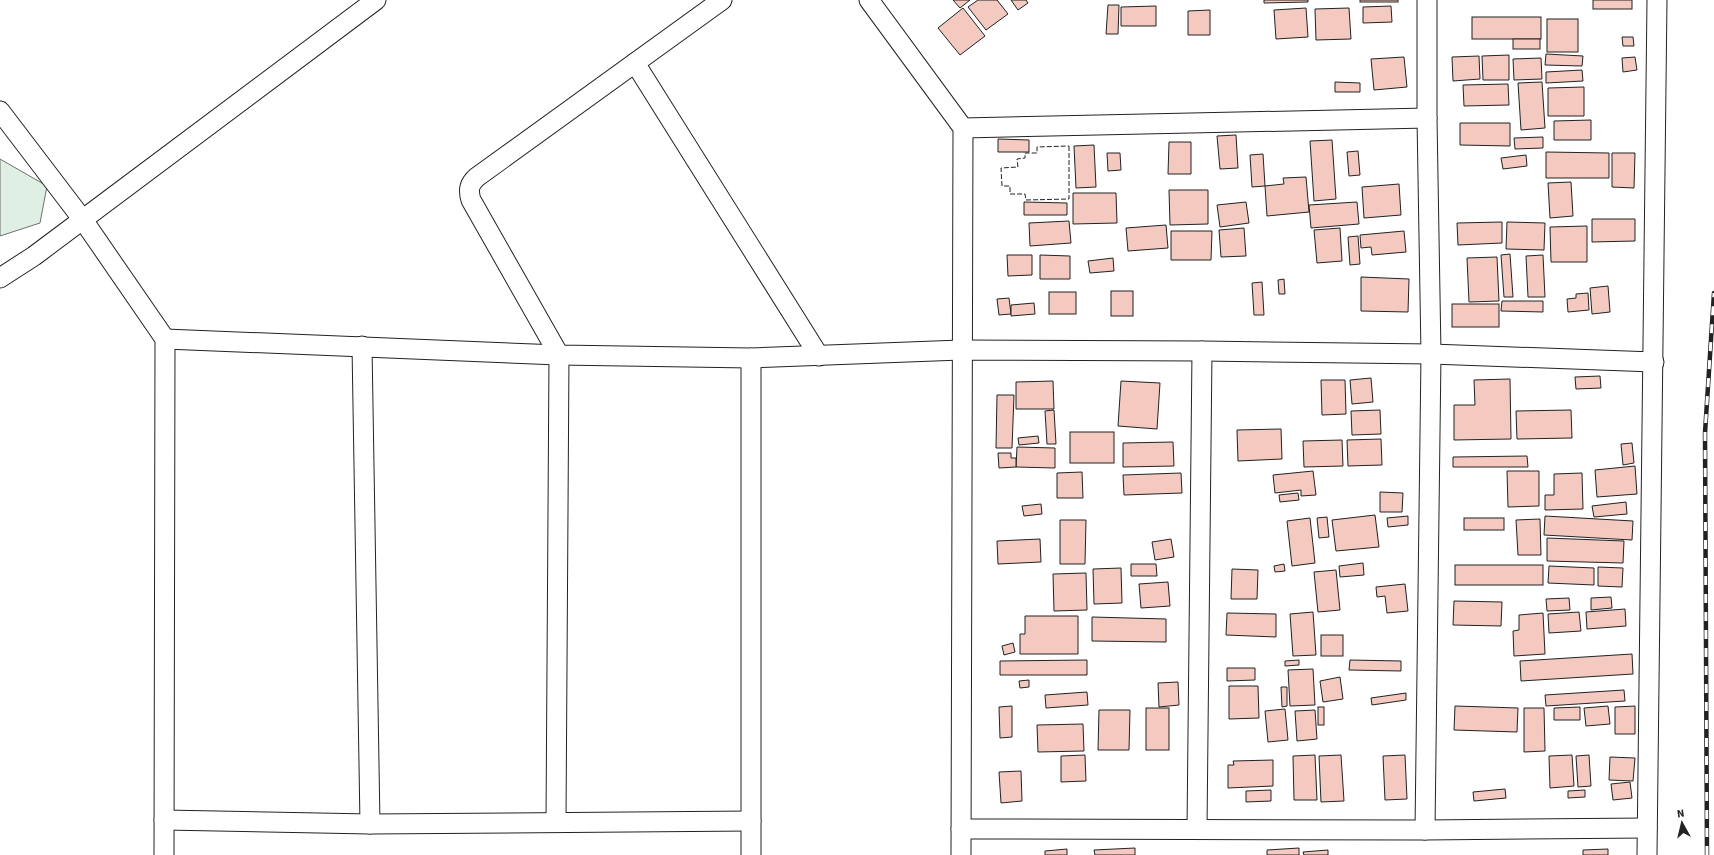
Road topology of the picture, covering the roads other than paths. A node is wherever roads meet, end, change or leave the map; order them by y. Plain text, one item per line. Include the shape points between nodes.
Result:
1 (376, 0) edge
2 (722, 0) edge
3 (869, 0) edge
4 (1426, 0) edge
5 (1657, 0) edge
6 (635, 63) junction
7 (0, 111) edge
8 (1427, 118) junction
9 (963, 128) junction
10 (83, 220) junction
11 (0, 278) edge
12 (165, 339) junction
13 (362, 346) junction
14 (961, 350) junction
15 (1202, 351) junction
16 (1431, 354) junction
17 (560, 355) junction
18 (819, 356) junction
19 (751, 358) junction
20 (1654, 362) junction
21 (164, 820) junction
22 (751, 821) junction
23 (556, 822) junction
24 (370, 824) junction
25 (1647, 828) junction
26 (960, 829) junction
27 (1198, 829) junction
28 (1425, 830) junction
29 (164, 855) edge
30 (751, 855) edge
31 (961, 855) edge
32 (1647, 855) edge

1 - 10 street
2 - 6 street
3 - 9 street
4 - 8 street
5 - 20 street
6 - 17 street via 477,177 469,187 471,200
6 - 18 street
7 - 10 street
8 - 9 street
8 - 16 street
9 - 14 street
10 - 11 street
10 - 12 street
12 - 13 street
12 - 21 street
13 - 17 street
13 - 24 street
14 - 15 street
14 - 18 street
14 - 26 street
15 - 16 street
15 - 27 street
16 - 20 street
16 - 28 street
17 - 19 street
17 - 23 street
18 - 19 street
19 - 22 street
20 - 25 street
21 - 24 street
21 - 29 street
22 - 23 street
22 - 30 street
23 - 24 street
25 - 28 street
25 - 32 street
26 - 27 street
26 - 31 street
27 - 28 street

